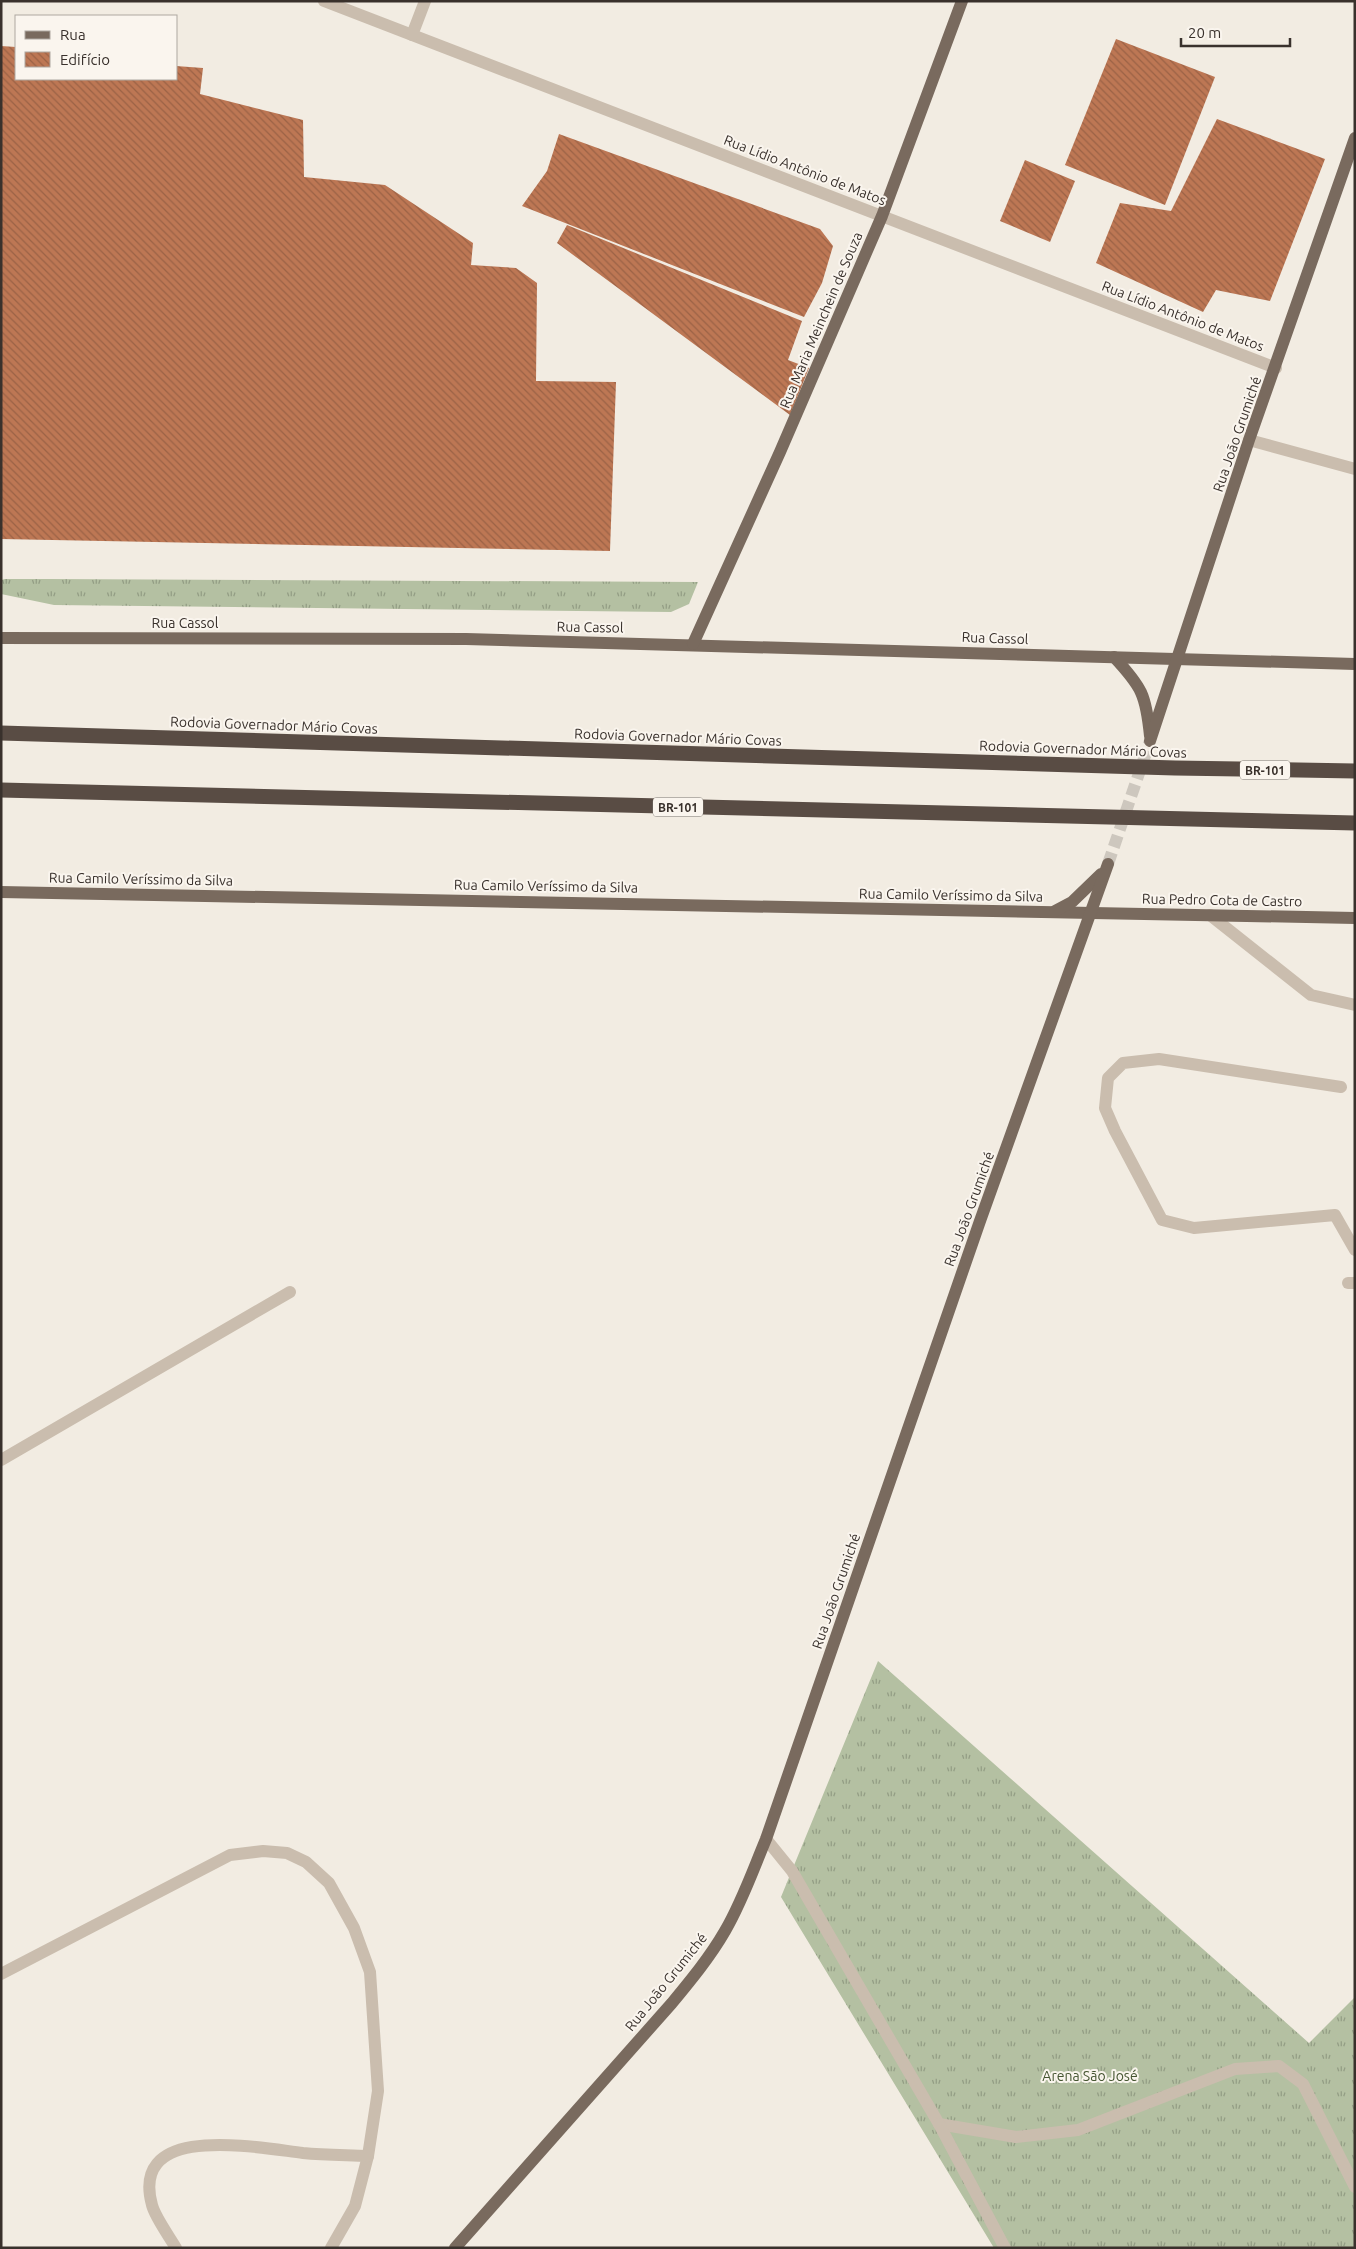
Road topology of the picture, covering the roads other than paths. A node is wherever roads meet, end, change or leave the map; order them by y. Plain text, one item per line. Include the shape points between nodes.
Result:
1 (324, 1) edge
2 (425, 1) edge
3 (962, 1) edge
4 (412, 35) junction
5 (1355, 138) edge
6 (882, 216) junction
7 (1276, 368) junction
8 (1249, 440) junction
9 (1355, 469) edge
10 (1, 638) edge
11 (693, 644) junction
12 (1114, 657) junction
13 (1179, 658) junction
14 (1355, 664) edge
15 (1, 733) edge
16 (1355, 771) edge
17 (1, 790) edge
18 (1355, 824) edge
19 (1, 892) edge
20 (1052, 912) junction
21 (1090, 913) junction
22 (1210, 915) junction
23 (1355, 918) edge
24 (1355, 1005) edge
25 (1341, 1087) dead end
26 (1355, 1250) edge
27 (290, 1292) dead end
28 (1, 1460) edge
29 (766, 1839) junction
30 (1, 1974) edge
31 (939, 2124) junction
32 (368, 2156) junction
33 (1355, 2187) edge
34 (176, 2248) edge
35 (331, 2248) edge
36 (455, 2248) edge
37 (1006, 2248) edge

1 - 4 street, Rua Lídio Antônio de Matos
2 - 4 street
3 - 6 main road, Rua Maria Meinchein de Souza
4 - 6 street, Rua Lídio Antônio de Matos
5 - 7 main road, Rua João Grumiché
6 - 7 street, Rua Lídio Antônio de Matos
6 - 11 main road, Rua Maria Meinchein de Souza
7 - 8 main road, Rua João Grumiché
8 - 9 street
8 - 13 main road, Rua João Grumiché
10 - 11 main road, Rua Cassol via 447,639
11 - 12 main road, Rua Cassol
12 - 13 main road, Rua Cassol
12 - 13 main road, Rua João Grumiché via 1142,692 1150,741
13 - 14 main road, Rua Cassol
15 - 16 highway, Rodovia Governador Mário Covas / BR-101
17 - 18 highway, BR-101
19 - 20 main road, Rua Camilo Veríssimo da Silva
20 - 21 main road, Rua Camilo Veríssimo da Silva
20 - 21 main road, Rua João Grumiché via 1072,902 1108,865
21 - 22 main road, Rua Pedro Cota de Castro
21 - 29 main road, Rua João Grumiché
22 - 23 main road, Rua Pedro Cota de Castro
22 - 24 street via 1312,994
25 - 26 street via 1160,1059 1123,1062 1108,1078 1105,1108 1162,1220 1194,1228 1335,1215
27 - 28 street
29 - 31 street via 792,1871
29 - 36 main road, Rua João Grumiché via 725,1930 704,1963
30 - 32 street via 230,1855 263,1851 287,1853 306,1862 329,1883 354,1928 370,1972 378,2091
31 - 33 street via 1016,2137 1078,2130 1235,2069 1279,2066 1303,2084
31 - 37 street
32 - 34 street via 326,2155 228,2144 200,2144 175,2151 156,2162 150,2179 152,2205
32 - 35 street via 355,2206

